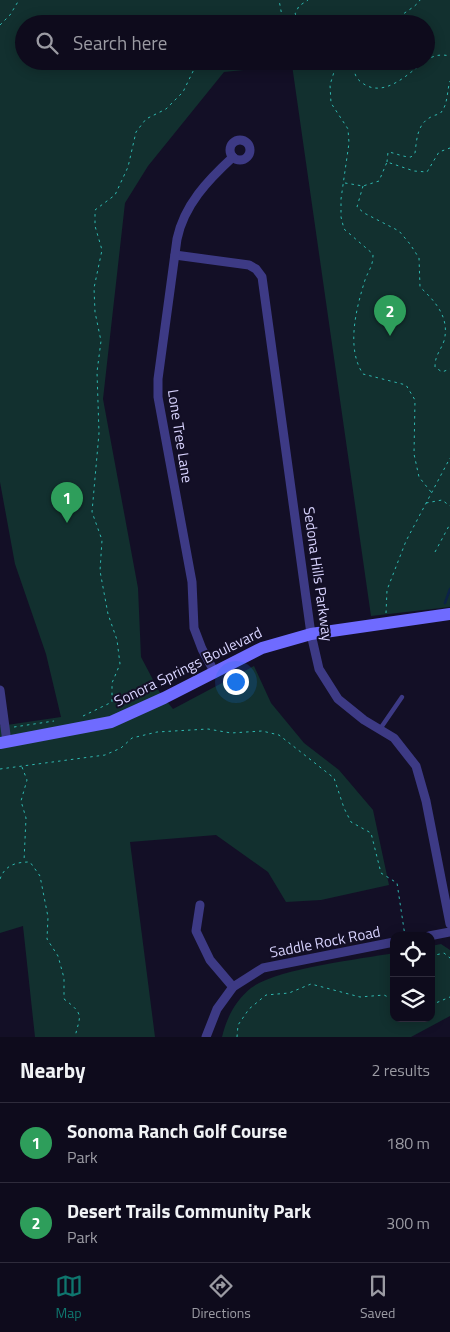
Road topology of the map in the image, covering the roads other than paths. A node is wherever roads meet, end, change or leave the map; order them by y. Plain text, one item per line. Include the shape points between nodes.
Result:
1 (233, 156) dead end
2 (175, 255) junction
3 (450, 614) edge
4 (311, 634) junction
5 (215, 673) junction
6 (0, 690) edge
7 (402, 697) dead end
8 (380, 730) junction
9 (4, 742) edge
10 (200, 905) dead end
11 (450, 924) edge
12 (450, 932) edge
13 (435, 935) edge
14 (390, 943) edge
15 (233, 987) junction
16 (206, 1037) edge

1 - 2 street, Lone Tree Lane via 190,206 182,222
2 - 4 street, Sedona Hills Parkway via 249,265 262,277
2 - 5 street, Lone Tree Lane via 158,397 191,576 194,628
3 - 4 street, Sonora Springs Boulevard
4 - 5 street, Sonora Springs Boulevard via 262,648
4 - 8 street, Sedona Hills Parkway via 318,669 338,699
5 - 9 street, Sonora Springs Boulevard via 111,722
6 - 9 street
7 - 8 lane
8 - 11 street, Sedona Hills Parkway via 394,738 416,766
10 - 15 street via 196,931 210,960
12 - 13 street
14 - 15 street, Saddle Rock Road via 263,968
15 - 16 street, Saddle Rock Road via 217,1009

